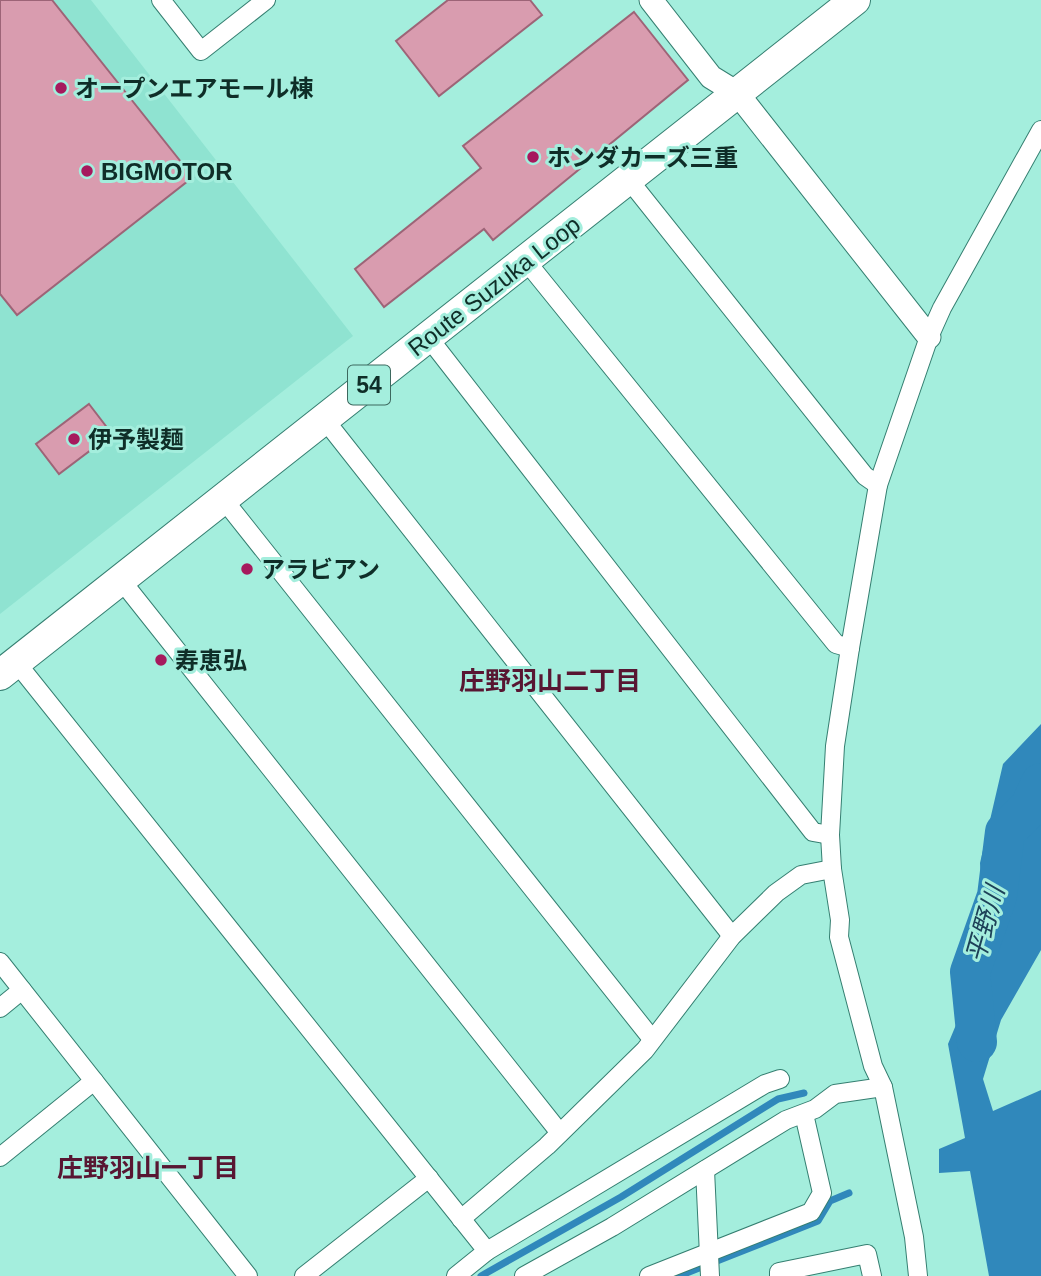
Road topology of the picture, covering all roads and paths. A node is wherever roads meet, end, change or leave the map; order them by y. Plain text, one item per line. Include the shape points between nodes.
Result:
1 (161, 0) edge
2 (266, 0) edge
3 (650, 0) edge
4 (846, 3) edge
5 (737, 93) junction
6 (1041, 130) edge
7 (629, 180) junction
8 (526, 261) junction
9 (428, 337) junction
10 (929, 337) junction
11 (325, 420) junction
12 (878, 485) junction
13 (224, 500) junction
14 (121, 580) junction
15 (850, 648) junction
16 (8, 669) edge
17 (830, 835) junction
18 (832, 869) junction
19 (732, 936) junction
20 (0, 962) edge
21 (22, 990) junction
22 (0, 1007) edge
23 (652, 1039) junction
24 (780, 1079) dead end
25 (94, 1081) junction
26 (883, 1087) junction
27 (804, 1114) junction
28 (560, 1133) junction
29 (0, 1157) edge
30 (705, 1170) junction
31 (429, 1178) junction
32 (461, 1219) junction
33 (487, 1251) junction
34 (709, 1254) junction
35 (248, 1276) edge
36 (304, 1276) edge
37 (456, 1276) edge
38 (524, 1276) edge
39 (649, 1276) edge
40 (710, 1276) edge
41 (779, 1276) edge
42 (872, 1276) edge
43 (918, 1276) edge

1 - 2 street via 201,51
3 - 5 street via 711,77
4 - 5 main road, Route Suzuka Loop / 54
5 - 7 main road, Route Suzuka Loop / 54
5 - 10 street
6 - 10 street
7 - 8 main road, Route Suzuka Loop / 54
7 - 12 street via 865,476
8 - 9 main road, Route Suzuka Loop / 54
8 - 15 street via 836,644
9 - 11 main road, Route Suzuka Loop / 54
9 - 17 street via 813,832
10 - 12 street
11 - 13 main road, Route Suzuka Loop / 54
11 - 19 street
12 - 15 street
13 - 14 main road, Route Suzuka Loop / 54
13 - 23 street
14 - 16 main road, Route Suzuka Loop / 54
14 - 28 street
15 - 17 street via 835,746
16 - 31 street
17 - 18 street
18 - 19 street via 801,875
18 - 26 street via 839,937 873,1066
19 - 23 street
20 - 21 street
21 - 22 street
21 - 25 street
23 - 28 street
24 - 33 street
25 - 29 street
25 - 35 street
26 - 27 street via 835,1094
26 - 43 street
27 - 30 street
27 - 34 street via 822,1193 811,1212
28 - 32 street
30 - 34 street
30 - 38 street
31 - 32 street
31 - 36 street
32 - 33 street
33 - 37 street
34 - 39 street
34 - 40 street
41 - 42 street via 779,1272 867,1254

